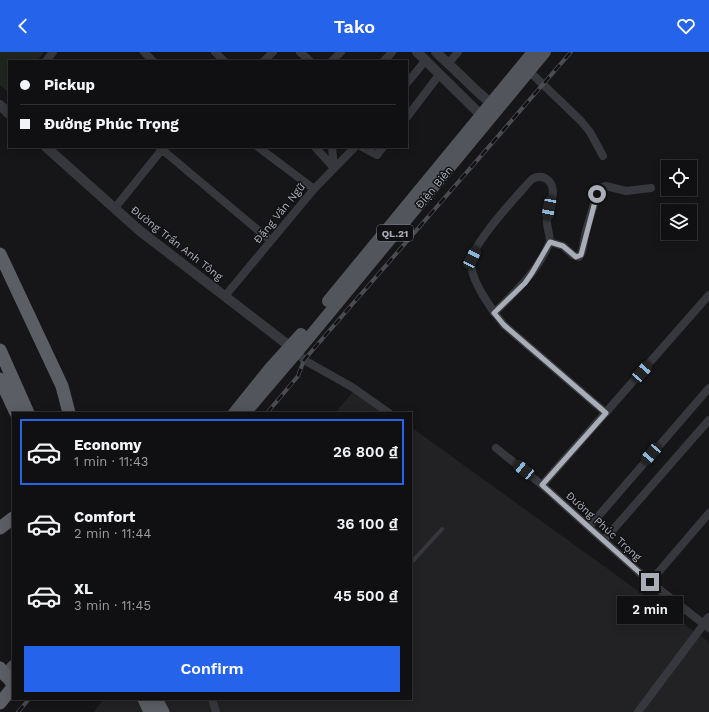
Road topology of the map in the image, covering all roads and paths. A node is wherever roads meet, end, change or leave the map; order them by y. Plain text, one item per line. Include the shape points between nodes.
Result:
1 (144, 52) edge
2 (273, 52) edge
3 (300, 52) edge
4 (341, 52) edge
5 (392, 52) edge
6 (417, 52) edge
7 (436, 52) edge
8 (458, 52) edge
9 (533, 52) edge
10 (545, 52) edge
11 (152, 60) edge
12 (265, 60) edge
13 (309, 60) edge
14 (333, 60) edge
15 (385, 60) edge
16 (425, 61) junction
17 (448, 64) junction
18 (529, 71) junction
19 (439, 75) junction
20 (408, 82) edge
21 (494, 106) junction
22 (408, 116) edge
23 (484, 118) junction
24 (47, 148) edge
25 (161, 148) edge
26 (259, 148) edge
27 (315, 148) edge
28 (332, 148) edge
29 (354, 148) edge
30 (364, 148) edge
31 (383, 148) edge
32 (603, 156) dead end
33 (334, 168) junction
34 (314, 188) junction
35 (651, 188) dead end
36 (114, 209) junction
37 (271, 241) junction
38 (550, 242) junction
39 (0, 254) edge
40 (709, 295) edge
41 (225, 296) junction
42 (494, 313) junction
43 (294, 349) junction
44 (0, 350) edge
45 (0, 379) edge
46 (709, 388) edge
47 (16, 412) edge
48 (28, 412) edge
49 (70, 412) edge
50 (235, 412) edge
51 (246, 412) edge
52 (388, 412) edge
53 (606, 413) junction
54 (709, 420) edge
55 (496, 448) dead end
56 (542, 485) junction
57 (709, 513) edge
58 (12, 519) edge
59 (589, 527) junction
60 (0, 528) edge
61 (442, 528) dead end
62 (604, 540) junction
63 (412, 562) edge
64 (650, 582) junction
65 (708, 623) edge
66 (12, 688) edge
67 (144, 700) edge
68 (157, 700) edge
69 (212, 700) edge
70 (0, 703) edge
71 (150, 712) edge
72 (163, 712) edge
73 (216, 712) edge
74 (638, 712) edge

1 - 11 street
2 - 12 street
3 - 13 street
4 - 14 street
5 - 15 street
6 - 16 street
7 - 17 street
8 - 17 street
9 - 21 main road, Điện Biên / QL.21
10 - 18 main road, Điện Biên / QL.21
16 - 19 street
16 - 20 street
17 - 21 street
18 - 21 main road, Điện Biên / QL.21
18 - 32 street via 581,121
19 - 22 street
19 - 23 street
21 - 23 main road, Điện Biên / QL.21
23 - 43 main road, Điện Biên / QL.21
24 - 36 street, Đường Trần Anh Tông
25 - 36 street
25 - 37 street
26 - 34 street
27 - 33 street
28 - 33 street
29 - 33 street, Đặng Văn Ngữ
30 - 31 street via 377,155
33 - 34 street, Đặng Văn Ngữ
34 - 37 street, Đặng Văn Ngữ
35 - 38 street via 626,191 603,186 599,189 579,257 563,246
36 - 41 street, Đường Trần Anh Tông
37 - 41 street, Đặng Văn Ngữ
38 - 42 street via 525,283
38 - 42 street via 546,221 553,196 552,188 550,181 539,176 535,177 488,230 472,258 472,270 482,294
39 - 49 highway via 62,386
40 - 53 street
41 - 43 street, Đường Trần Anh Tông
42 - 53 street via 504,325
43 - 50 main road, Điện Biên / QL.21 via 271,367
43 - 51 main road, Điện Biên / QL.21
43 - 52 street via 304,360 352,387
44 - 48 highway
45 - 47 highway
46 - 59 street
53 - 56 street
54 - 62 street
55 - 56 street, Đường Phúc Trọng
56 - 59 street, Đường Phúc Trọng
57 - 64 street
58 - 60 highway
59 - 62 street, Đường Phúc Trọng
61 - 63 lane
62 - 64 street, Đường Phúc Trọng
64 - 65 street, Đường Phúc Trọng
65 - 74 street
66 - 70 highway
67 - 71 highway
68 - 72 highway
69 - 73 street

